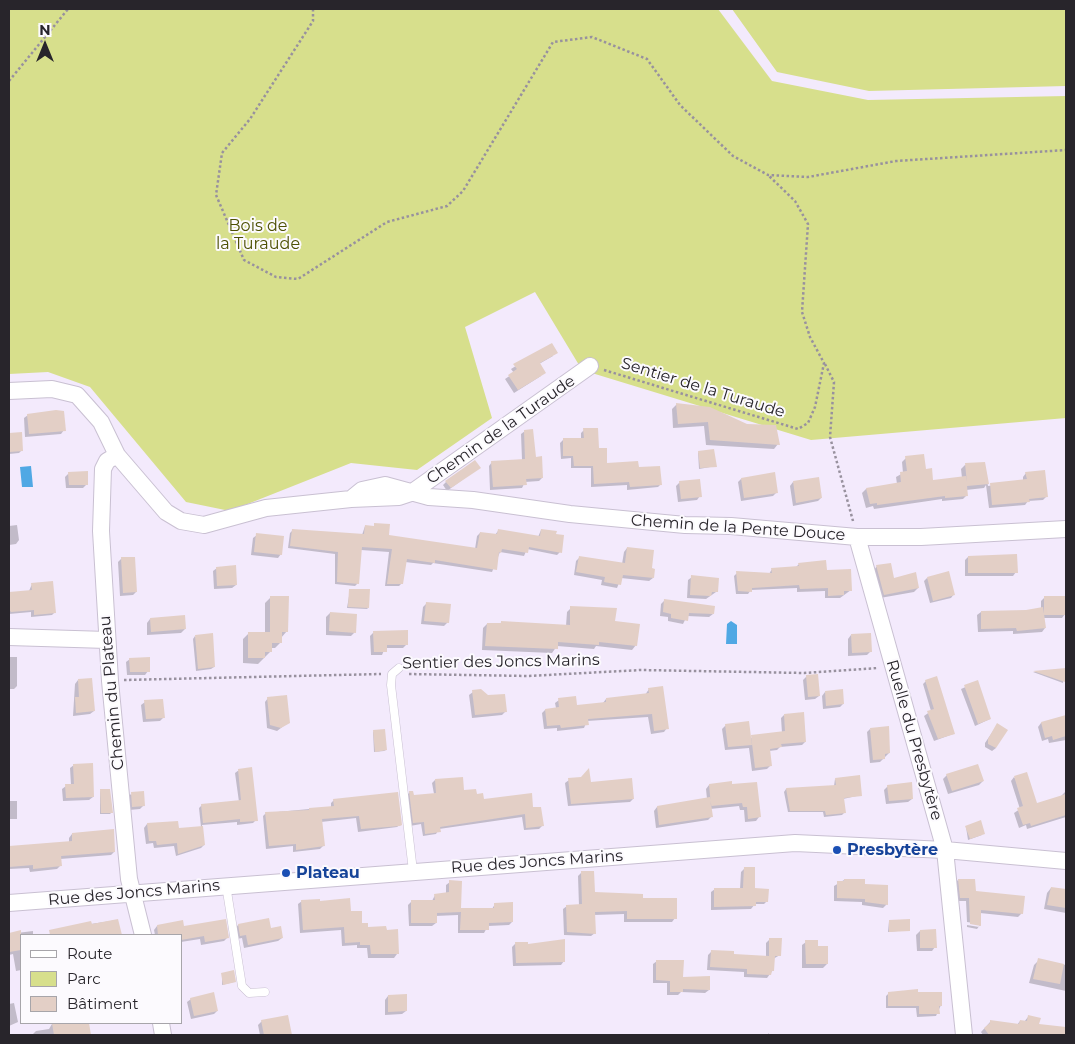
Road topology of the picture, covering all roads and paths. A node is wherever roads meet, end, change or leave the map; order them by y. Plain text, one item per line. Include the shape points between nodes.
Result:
1 (68, 9) edge
2 (313, 9) edge
3 (9, 81) edge
4 (1066, 150) edge
5 (768, 175) junction
6 (824, 363) junction
7 (590, 366) joint
8 (9, 391) edge
9 (117, 455) junction
10 (411, 493) junction
11 (1066, 529) edge
12 (857, 537) junction
13 (9, 637) edge
14 (107, 640) junction
15 (893, 666) junction
16 (399, 668) dead end
17 (392, 674) junction
18 (110, 681) junction
19 (945, 850) junction
20 (1066, 861) edge
21 (413, 871) junction
22 (226, 885) junction
23 (132, 893) junction
24 (9, 903) edge
25 (143, 934) edge
26 (265, 992) dead end
27 (964, 1035) edge

1 - 3 path
2 - 5 path via 313,21 250,118 222,153 216,195 244,260 276,277 298,279 387,222 447,206 463,191 553,42 592,38 647,59 680,105 733,156
4 - 5 path via 896,160 808,177
5 - 6 path via 795,201 808,224 802,312 810,337
6 - 7 path, Sentier de la Turaude via 815,407 808,423 798,429
6 - 12 path via 834,382 830,437
7 - 10 street, Chemin de la Turaude
8 - 9 street, Chemin de la Turaude via 52,389 78,395 100,422
9 - 10 street, Chemin de la Turaude via 166,512 181,521 195,524 218,523 266,508 351,499 399,498
9 - 14 street, Chemin du Plateau via 107,461 104,469 101,531
10 - 12 street, Chemin de la Pente Douce via 429,498 473,500 570,514
11 - 12 street, Chemin de la Pente Douce
12 - 15 street, Ruelle du Presbytère
13 - 14 street
14 - 18 street, Chemin du Plateau
15 - 17 path, Sentier des Joncs Marins via 804,673 641,670 528,676
15 - 19 street, Ruelle du Presbytère
16 - 17 lane
17 - 18 path, Sentier des Joncs Marins
17 - 21 lane via 390,685
18 - 23 street, Chemin du Plateau
19 - 20 street, Rue des Joncs Marins
19 - 21 street, Rue des Joncs Marins via 795,843
19 - 27 street, Ruelle du Presbytère
21 - 22 street, Rue des Joncs Marins
22 - 23 street, Rue des Joncs Marins
22 - 26 lane via 242,986 249,993
23 - 24 street, Rue des Joncs Marins
23 - 25 street, Chemin du Plateau

